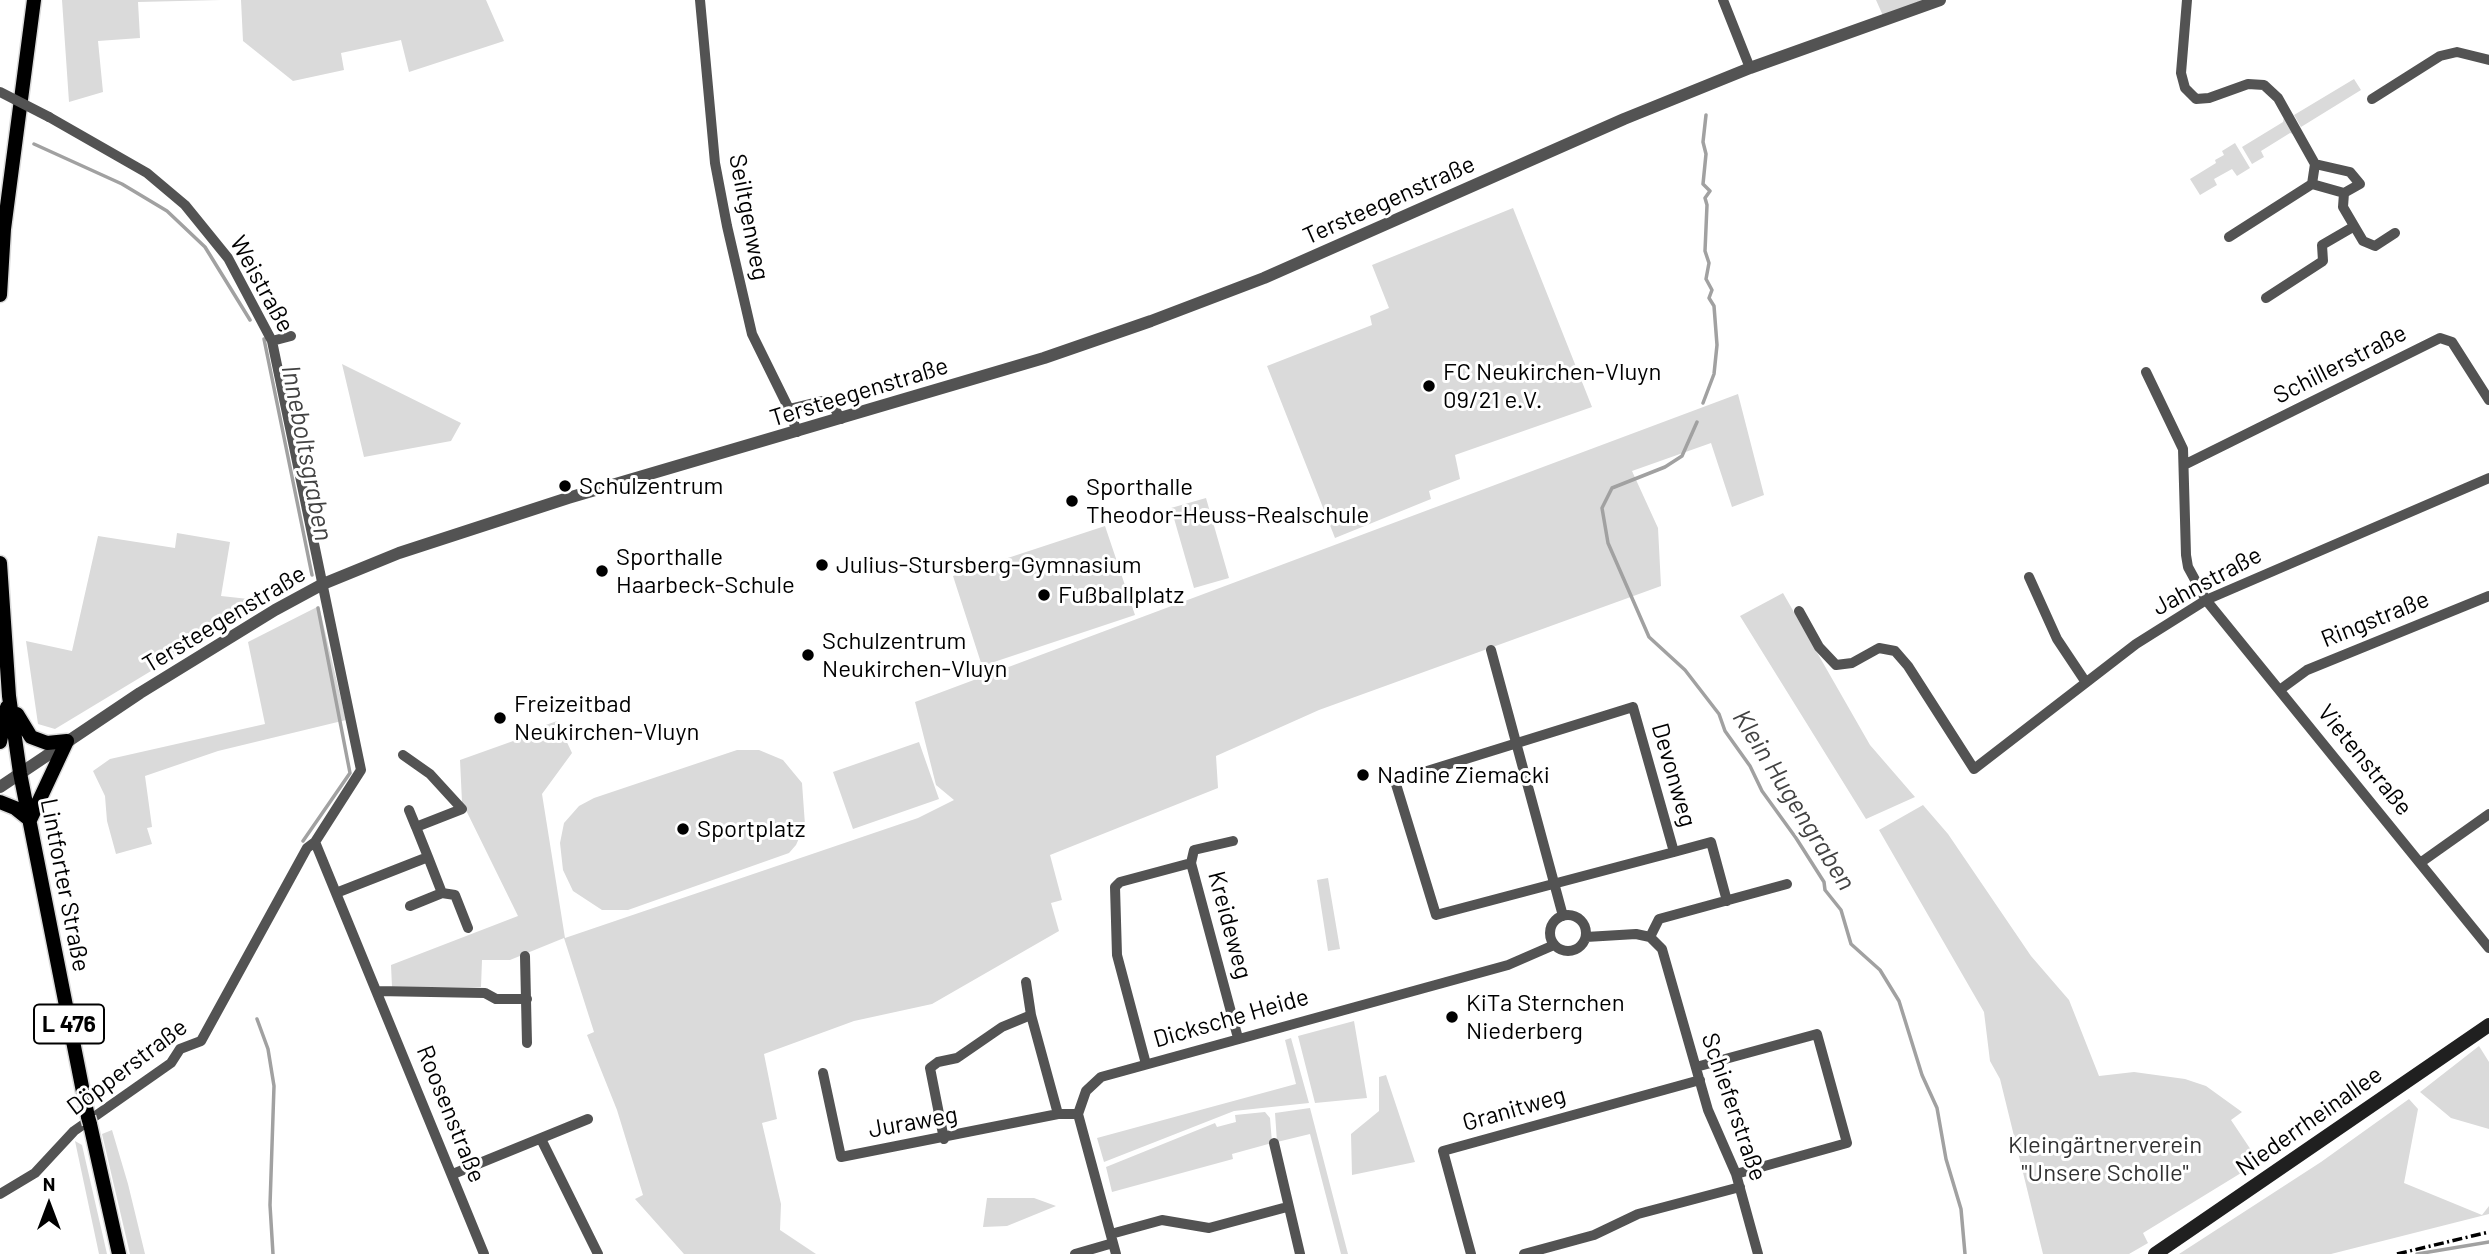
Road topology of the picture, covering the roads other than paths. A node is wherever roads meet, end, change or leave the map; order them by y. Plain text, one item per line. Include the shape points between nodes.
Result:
1 (34, 0) edge
2 (700, 0) edge
3 (1723, 0) edge
4 (1940, 0) edge
5 (2187, 0) edge
6 (2489, 60) edge
7 (1750, 68) junction
8 (0, 92) edge
9 (2372, 99) dead end
10 (2315, 164) junction
11 (2312, 184) junction
12 (2344, 193) junction
13 (2353, 227) junction
14 (2395, 233) dead end
15 (2229, 237) dead end
16 (0, 295) edge
17 (2266, 298) dead end
18 (291, 336) dead end
19 (272, 341) junction
20 (2146, 372) dead end
21 (2489, 400) edge
22 (789, 409) junction
23 (841, 419) junction
24 (797, 432) junction
25 (2186, 464) junction
26 (2489, 478) edge
27 (0, 563) edge
28 (2029, 577) dead end
29 (323, 584) junction
30 (2489, 596) edge
31 (2206, 600) junction
32 (1799, 611) dead end
33 (1491, 650) dead end
34 (2085, 681) junction
35 (2281, 689) junction
36 (9, 696) junction
37 (67, 741) junction
38 (1516, 741) junction
39 (0, 742) edge
40 (403, 755) dead end
41 (20, 773) junction
42 (0, 786) edge
43 (0, 802) edge
44 (409, 810) dead end
45 (2489, 814) edge
46 (30, 820) junction
47 (416, 827) junction
48 (1233, 841) dead end
49 (315, 842) junction
50 (1675, 852) junction
51 (428, 857) junction
52 (1191, 863) junction
53 (2420, 863) junction
54 (1554, 884) junction
55 (1787, 884) dead end
56 (442, 893) junction
57 (335, 894) junction
58 (1727, 901) junction
59 (410, 906) dead end
60 (1563, 916) junction
61 (468, 928) dead end
62 (1586, 937) junction
63 (1650, 937) junction
64 (1554, 945) junction
65 (2489, 948) edge
66 (525, 956) dead end
67 (1026, 982) dead end
68 (377, 991) junction
69 (527, 999) junction
70 (1031, 1015) junction
71 (2489, 1025) edge
72 (1238, 1038) junction
73 (527, 1043) dead end
74 (1146, 1064) junction
75 (1696, 1067) junction
76 (822, 1073) dead end
77 (1700, 1080) junction
78 (1058, 1114) junction
79 (1078, 1114) junction
80 (588, 1119) dead end
81 (541, 1139) junction
82 (944, 1139) junction
83 (1274, 1143) dead end
84 (453, 1174) junction
85 (1736, 1174) junction
86 (1740, 1187) junction
87 (0, 1194) edge
88 (1287, 1207) junction
89 (1113, 1244) edge
90 (119, 1254) edge
91 (484, 1254) edge
92 (598, 1254) edge
93 (1075, 1254) edge
94 (1300, 1254) edge
95 (1471, 1254) edge
96 (1524, 1254) edge
97 (1758, 1254) edge
98 (2155, 1254) edge

1 - 16 main road via 4,229
2 - 22 street, Seiltgenweg via 715,163 727,226 752,334
3 - 7 street
4 - 7 street, Tersteegenstraße
5 - 10 street via 2181,73 2185,88 2196,99 2262,83 2278,98
6 - 9 street via 2457,52 2440,56
7 - 23 street, Tersteegenstraße via 1251,282 1044,358
8 - 19 street, Weistraße, bridge via 147,173 185,205 228,258
10 - 11 street
10 - 12 street via 2350,172 2356,178 2360,184
11 - 12 street
11 - 15 street
12 - 13 street via 2343,207
13 - 14 street via 2368,246
13 - 17 street via 2322,245 2323,261
18 - 19 street
19 - 29 street, Weistraße
20 - 25 street
21 - 25 street, Schillerstraße via 2452,342 2440,338
22 - 23 street via 822,401 833,406
22 - 24 street, Seiltgenweg
23 - 24 street, Tersteegenstraße
24 - 29 street, Tersteegenstraße via 441,537
25 - 31 street via 2186,555
26 - 31 street, Jahnstraße
27 - 36 main road, Lintforter Straße / L 476
28 - 34 street via 2057,639
29 - 37 street, Tersteegenstraße via 234,634
29 - 49 street, Weistraße via 361,771
30 - 35 street, Ringstraße via 2307,670
31 - 34 street, Jahnstraße
31 - 35 street, Vietenstraße
32 - 34 street, Jahnstraße via 1819,647 1836,665 1852,663 1879,648 1895,651 1974,769
33 - 38 street
35 - 53 street, Vietenstraße
36 - 37 main road via 31,737 47,743
36 - 39 main road
36 - 41 main road, Lintforter Straße / L 476
37 - 41 street, Tersteegenstraße
37 - 46 main road
38 - 50 street, Devonweg via 1633,707
38 - 54 street
38 - 54 street, Devonweg via 1395,781 1436,915
40 - 47 street via 430,774 463,808
41 - 42 street, Tersteegenstraße
41 - 46 main road, Lintforter Straße / L 476
43 - 46 main road
44 - 47 street
45 - 53 street
46 - 90 main road, Lintforter Straße / L 476
47 - 51 street
48 - 52 street, Kreideweg via 1194,850
49 - 57 street, Roosenstraße
49 - 87 street, Döpperstraße via 307,848 201,1041 180,1049 171,1063 74,1131 35,1173
50 - 54 street, Devonweg
50 - 58 street via 1711,842
51 - 56 street
51 - 57 street
52 - 72 street, Kreideweg
52 - 74 street, Kreideweg via 1115,887 1117,955
53 - 65 street, Vietenstraße
54 - 60 street
55 - 58 street
56 - 59 street
56 - 61 street via 455,895
57 - 68 street, Roosenstraße
58 - 63 street via 1659,919
60 - 62 street via 1580,920
60 - 64 street via 1551,928
62 - 63 street
62 - 64 street, Dicksche Heide via 1580,947 1569,951
63 - 75 street, Schieferstraße via 1662,949 1669,968
64 - 72 street, Dicksche Heide via 1508,965
66 - 69 street
67 - 70 street
68 - 69 street via 485,993 496,999
68 - 84 street, Roosenstraße
69 - 73 street
70 - 78 street
70 - 82 street via 1002,1027 957,1058 930,1068
71 - 98 main road, Niederrheinallee
72 - 74 street, Dicksche Heide
74 - 79 street, Dicksche Heide via 1101,1077 1086,1091
75 - 77 street, Schieferstraße
75 - 85 street via 1817,1034 1847,1143
76 - 82 street, Juraweg via 841,1157
77 - 85 street, Schieferstraße
77 - 95 street, Granitweg via 1443,1151
78 - 79 street, Juraweg
78 - 82 street, Juraweg
79 - 89 street
80 - 81 street
81 - 84 street
81 - 92 street
83 - 88 street
84 - 91 street, Roosenstraße
85 - 86 street, Schieferstraße
86 - 96 street via 1638,1214 1594,1235
86 - 97 street, Schieferstraße
88 - 89 street via 1209,1228 1162,1220
88 - 94 street
89 - 93 street

